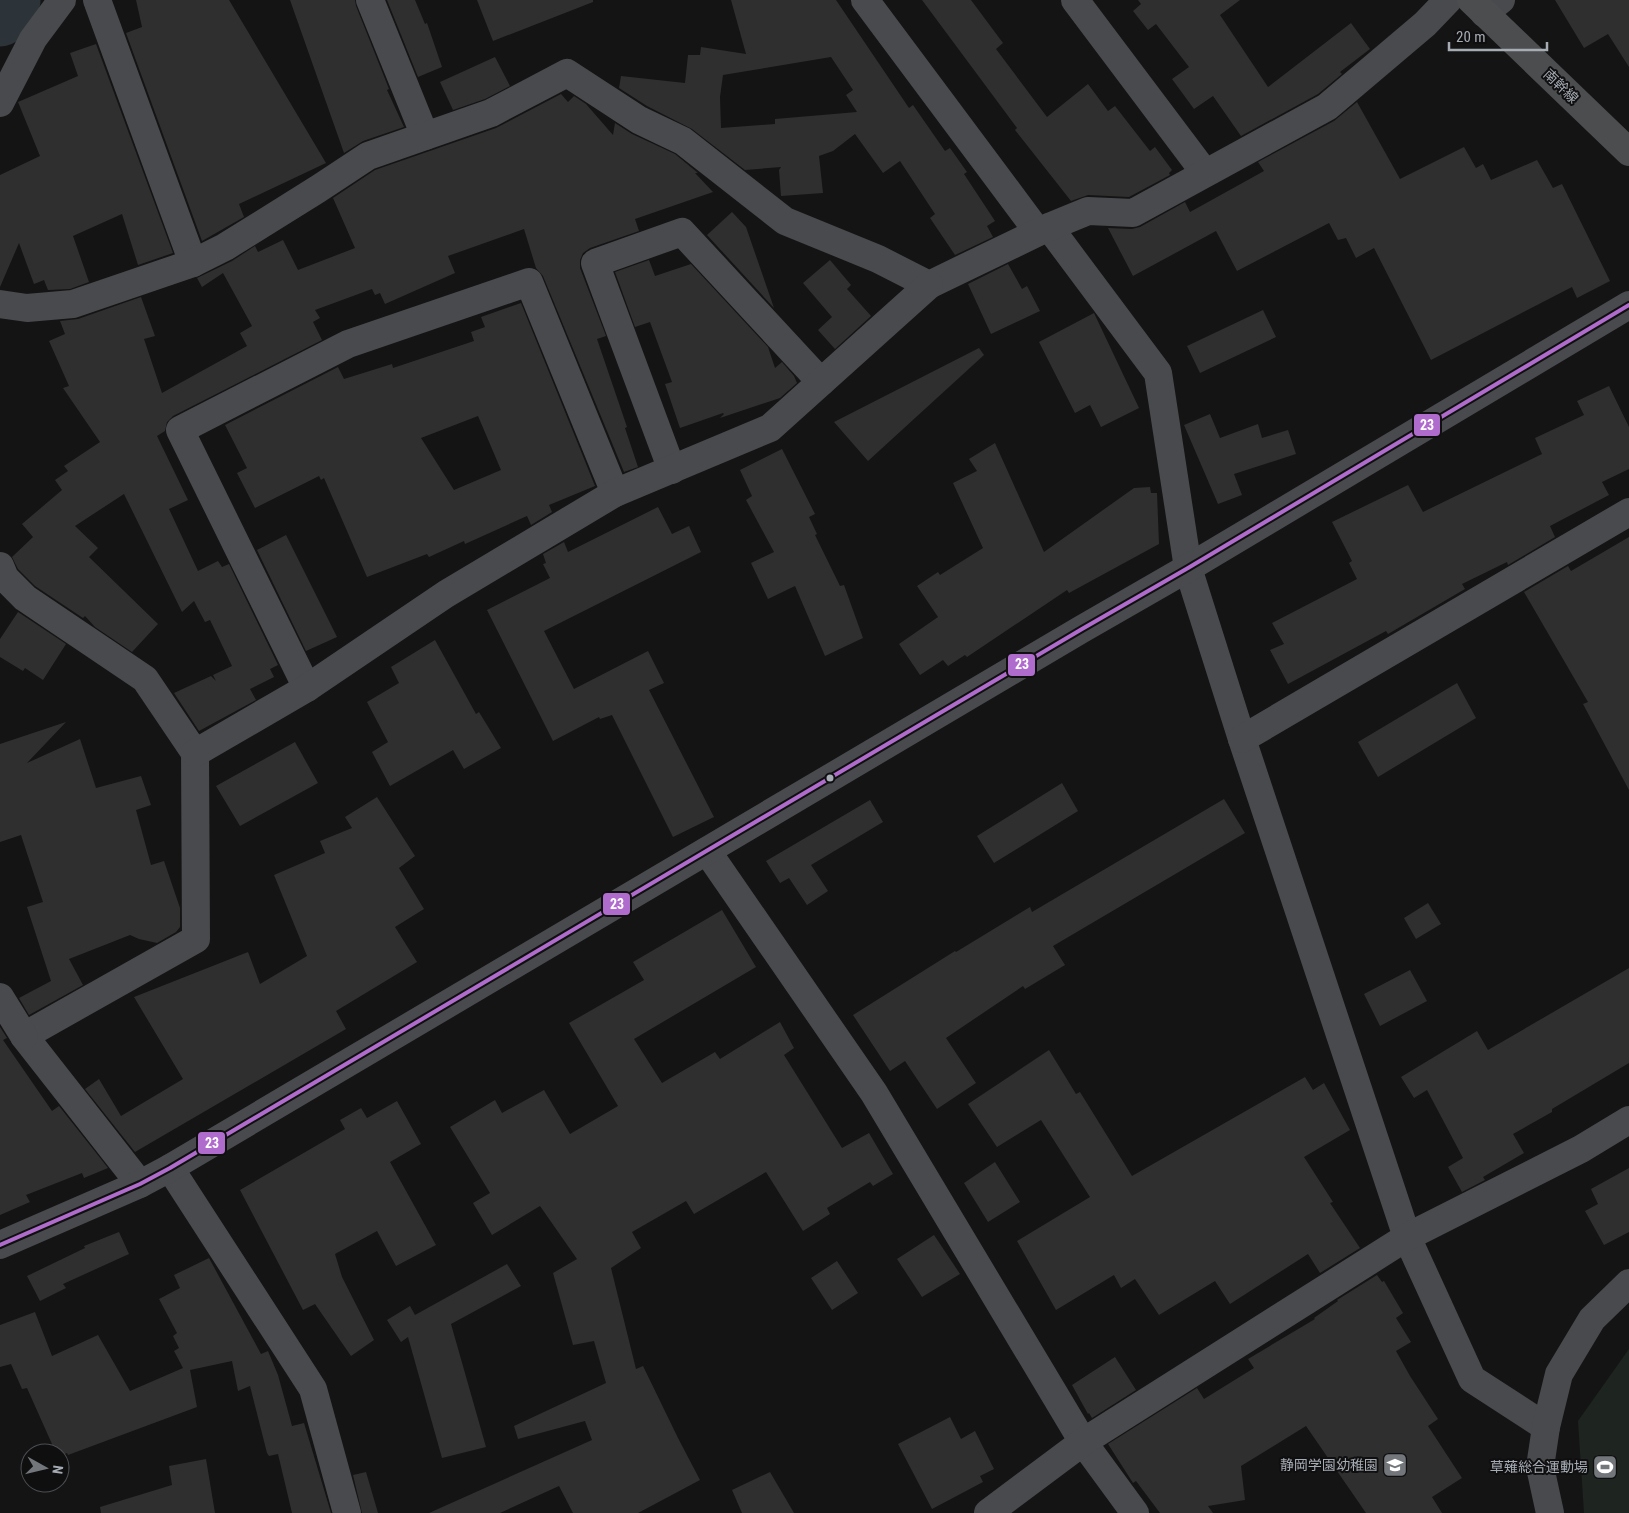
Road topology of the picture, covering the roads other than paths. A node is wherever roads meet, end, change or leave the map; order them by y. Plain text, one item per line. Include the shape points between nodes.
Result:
1 (62, 0) edge
2 (98, 0) edge
3 (370, 0) edge
4 (865, 0) edge
5 (1075, 0) edge
6 (1448, 0) edge
7 (1485, 4) edge
8 (0, 103) edge
9 (426, 136) junction
10 (1629, 152) edge
11 (1205, 173) junction
12 (1043, 229) junction
13 (193, 263) junction
14 (929, 285) junction
15 (0, 304) edge
16 (1629, 305) edge
17 (821, 382) junction
18 (672, 470) junction
19 (615, 493) junction
20 (1629, 512) edge
21 (0, 566) edge
22 (1188, 568) junction
23 (307, 688) junction
24 (1242, 740) junction
25 (195, 753) junction
26 (707, 851) junction
27 (0, 997) edge
28 (24, 1036) junction
29 (1629, 1120) edge
30 (170, 1168) junction
31 (140, 1184) junction
32 (1407, 1237) junction
33 (0, 1245) edge
34 (1629, 1283) edge
35 (1546, 1427) junction
36 (1083, 1442) junction
37 (347, 1513) edge
38 (988, 1513) edge
39 (1135, 1513) edge
40 (1550, 1513) edge

1 - 8 street via 33,39
2 - 13 street
3 - 9 street
4 - 12 street
5 - 11 street
6 - 11 street via 1425,24 1326,107
7 - 10 main road, 南幹線
9 - 13 street via 368,156 225,247
9 - 14 street via 492,113 567,73 639,120 684,141 785,221 878,259
11 - 12 street via 1133,213 1088,211
12 - 14 street
12 - 22 street via 1158,373
13 - 15 street via 73,304 27,308
14 - 17 street
16 - 22 street
17 - 18 street via 770,428
17 - 18 street via 682,232 595,263
18 - 19 street
19 - 23 street via 446,594
19 - 23 street via 529,282 348,344 180,430
20 - 24 street
21 - 25 street via 5,578 24,598 145,679
22 - 24 street
22 - 26 street
23 - 25 street
24 - 32 street
25 - 28 street via 196,939
26 - 30 street
26 - 36 street via 874,1093
27 - 28 street
28 - 31 street
29 - 32 street via 1581,1149
30 - 31 street
30 - 37 street via 313,1389
31 - 33 street
32 - 35 street via 1472,1379
32 - 36 street
34 - 35 street via 1592,1319 1559,1374
35 - 40 street via 1540,1467
36 - 38 street
36 - 39 street

